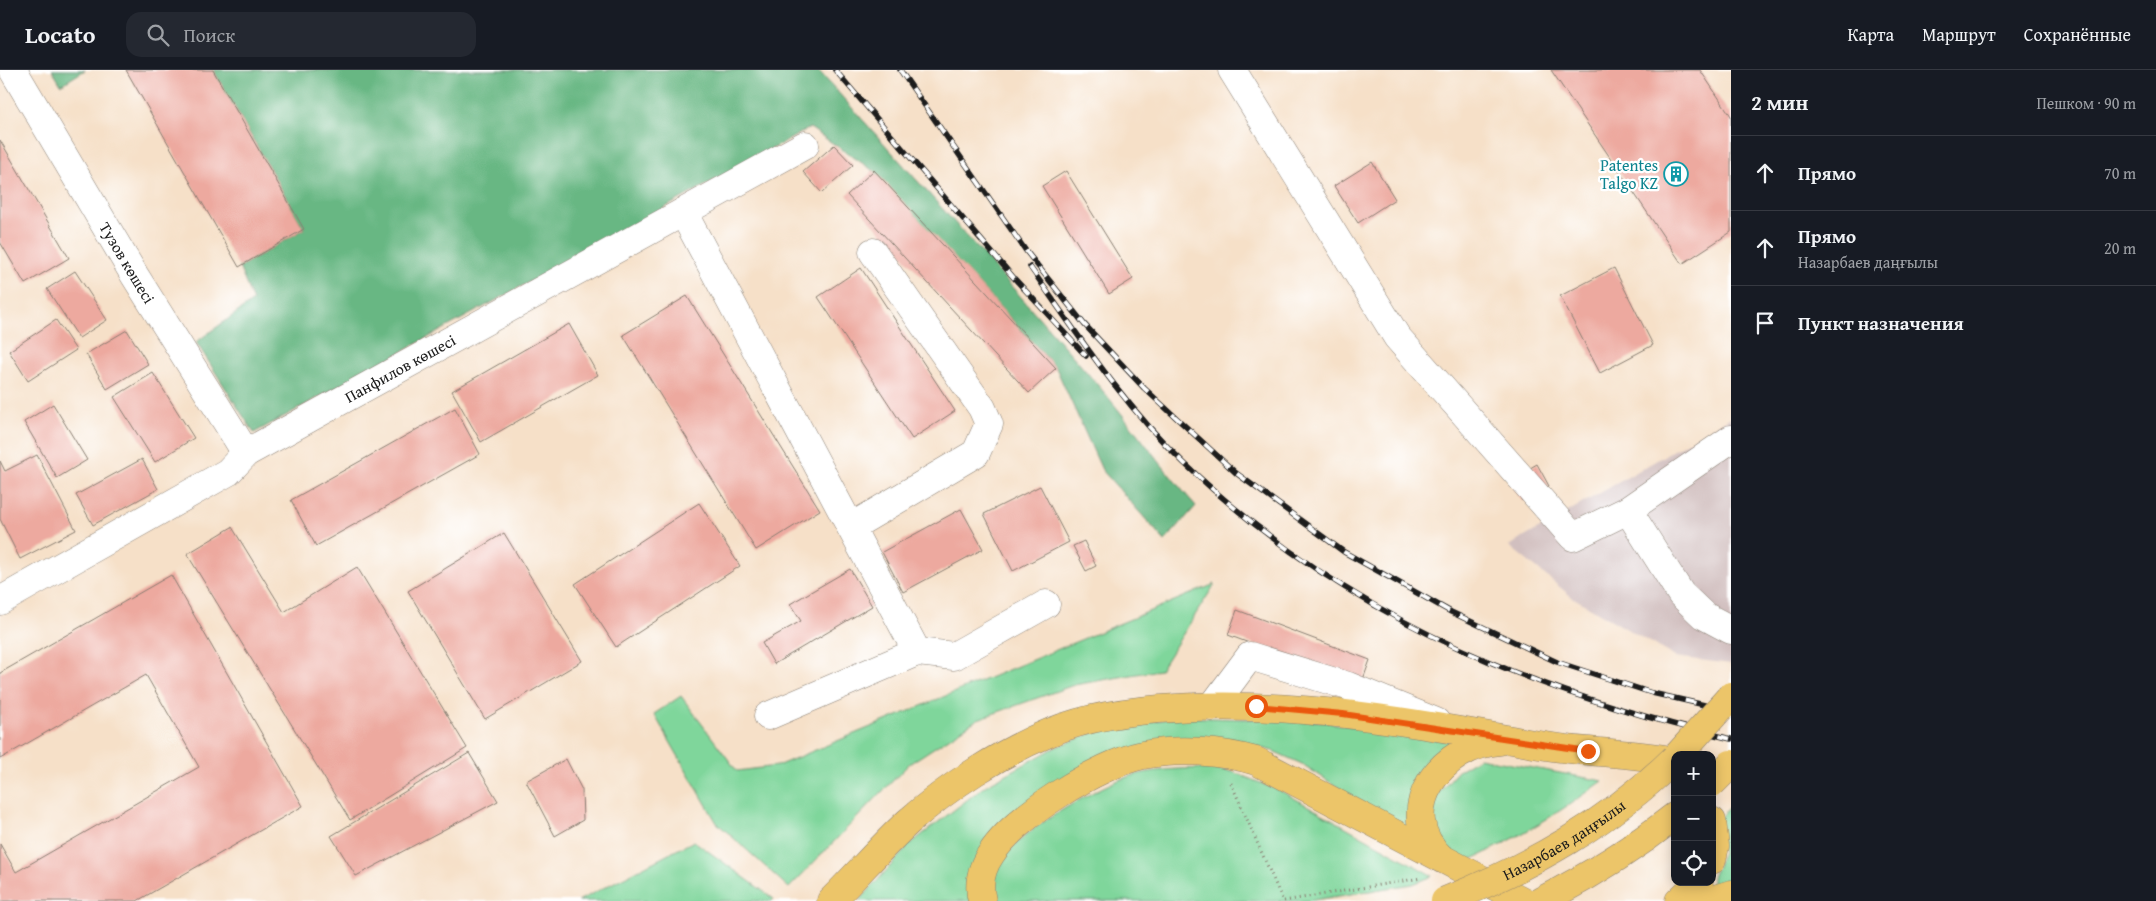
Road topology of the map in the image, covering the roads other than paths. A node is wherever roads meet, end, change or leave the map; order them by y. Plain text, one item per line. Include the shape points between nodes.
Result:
1 (13, 70) edge
2 (1232, 70) edge
3 (806, 145) dead end
4 (683, 212) junction
5 (872, 252) dead end
6 (1731, 439) edge
7 (246, 453) junction
8 (1628, 510) junction
9 (851, 527) junction
10 (0, 602) edge
11 (1046, 604) dead end
12 (1731, 630) edge
13 (917, 652) junction
14 (1731, 696) edge
15 (1212, 706) junction
16 (768, 716) dead end
17 (1456, 730) junction
18 (1514, 741) junction
19 (1679, 751) edge
20 (1671, 759) edge
21 (1671, 760) edge
22 (1731, 764) edge
23 (1716, 771) edge
24 (1731, 774) edge
25 (1716, 779) edge
26 (1671, 819) edge
27 (1445, 862) junction
28 (1695, 886) edge
29 (1435, 894) edge
30 (1731, 894) edge
31 (832, 901) edge
32 (982, 901) edge
33 (1523, 901) edge
34 (1541, 901) edge
35 (1679, 901) edge
36 (1708, 901) edge

1 - 7 street, Тузов көшесі via 135,276
2 - 8 street via 1397,337 1573,537
3 - 4 street, Панфилов көшесі
4 - 7 street, Панфилов көшесі
4 - 9 street
5 - 9 street via 982,408 989,424 976,453
6 - 8 street
7 - 10 street, Панфилов көшесі via 228,472
8 - 12 street via 1681,594 1703,615
9 - 13 street
11 - 13 street via 954,656
13 - 16 street
14 - 19 main road, Назарбаев даңғылы, bridge
15 - 17 main road via 1300,709
15 - 17 street via 1250,656 1348,686
15 - 31 main road via 1152,709 1079,722 1018,748 908,822
17 - 18 main road
18 - 20 main road
18 - 27 main road via 1488,743 1465,751 1442,767 1430,782 1422,799 1422,826 1428,844
21 - 29 main road, Назарбаев даңғылы, bridge via 1637,793 1574,838 1502,876
22 - 25 main road, bridge
23 - 24 main road
26 - 34 main road via 1615,859
27 - 32 main road via 1256,761 1218,753 1160,753 1141,756 1096,774 1020,822 1001,840 984,865 980,880
27 - 33 main road
28 - 35 main road
30 - 36 main road

